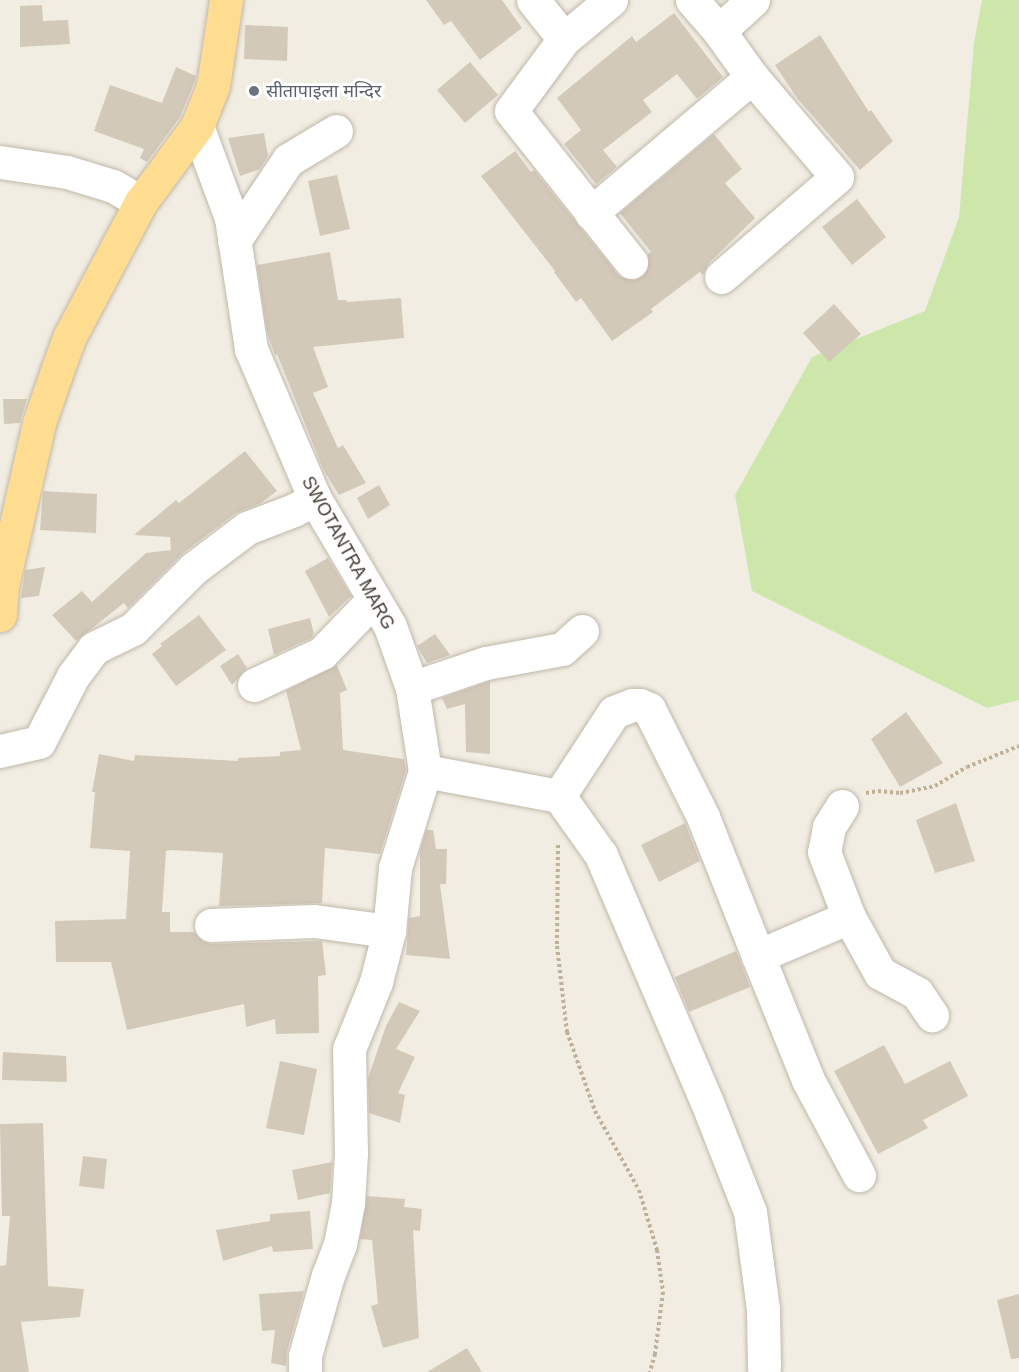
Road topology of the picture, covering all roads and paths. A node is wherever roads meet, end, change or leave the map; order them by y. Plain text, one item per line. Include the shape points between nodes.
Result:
1 (226, 0) edge
2 (533, 0) edge
3 (611, 0) edge
4 (692, 0) edge
5 (753, 0) edge
6 (718, 30) junction
7 (564, 39) junction
8 (752, 77) junction
9 (197, 126) junction
10 (336, 131) dead end
11 (0, 162) edge
12 (141, 202) junction
13 (591, 213) junction
14 (234, 241) junction
15 (631, 262) dead end
16 (720, 277) dead end
17 (315, 499) junction
18 (0, 596) edge
19 (374, 599) junction
20 (582, 631) dead end
21 (254, 685) dead end
22 (412, 688) junction
23 (1019, 746) edge
24 (0, 751) edge
25 (425, 771) junction
26 (559, 796) junction
27 (842, 806) joint
28 (558, 844) dead end
29 (849, 917) junction
30 (211, 925) dead end
31 (389, 931) junction
32 (758, 956) junction
33 (932, 1016) dead end
34 (859, 1175) dead end
35 (764, 1368) dead end
36 (305, 1372) edge
37 (650, 1372) edge

1 - 9 main road via 213,86
2 - 7 street
3 - 7 street
4 - 6 street
5 - 6 street
6 - 8 street
7 - 13 street via 511,111
8 - 13 street
8 - 16 street via 837,177
9 - 12 main road
9 - 14 street, SWOTANTRA MARG via 231,218
10 - 14 street via 288,160
11 - 12 street via 67,172 113,186
12 - 18 main road via 70,336 57,371 39,423
13 - 15 street
14 - 17 street, SWOTANTRA MARG via 251,349
17 - 19 street, SWOTANTRA MARG
17 - 24 street via 247,528 194,568 133,629 94,648 72,676 39,742
19 - 21 street via 321,652
19 - 22 street, SWOTANTRA MARG via 390,626
20 - 22 street via 562,649 486,663
22 - 25 street, SWOTANTRA MARG
23 - 27 path via 967,767 935,786 900,793 860,794
25 - 26 street
25 - 31 street, SWOTANTRA MARG via 395,868
26 - 32 street via 614,712 632,705 649,710 703,817
26 - 35 street via 601,855 750,1212 763,1309
27 - 29 street via 829,827 824,852
28 - 37 path via 557,946 567,1032 595,1111 639,1190 657,1250 663,1292
29 - 32 street
29 - 33 street via 880,973 917,993
30 - 31 street via 314,921
31 - 36 street, SWOTANTRA MARG via 376,982 349,1048 348,1203 340,1244 305,1356
32 - 34 street via 808,1080

